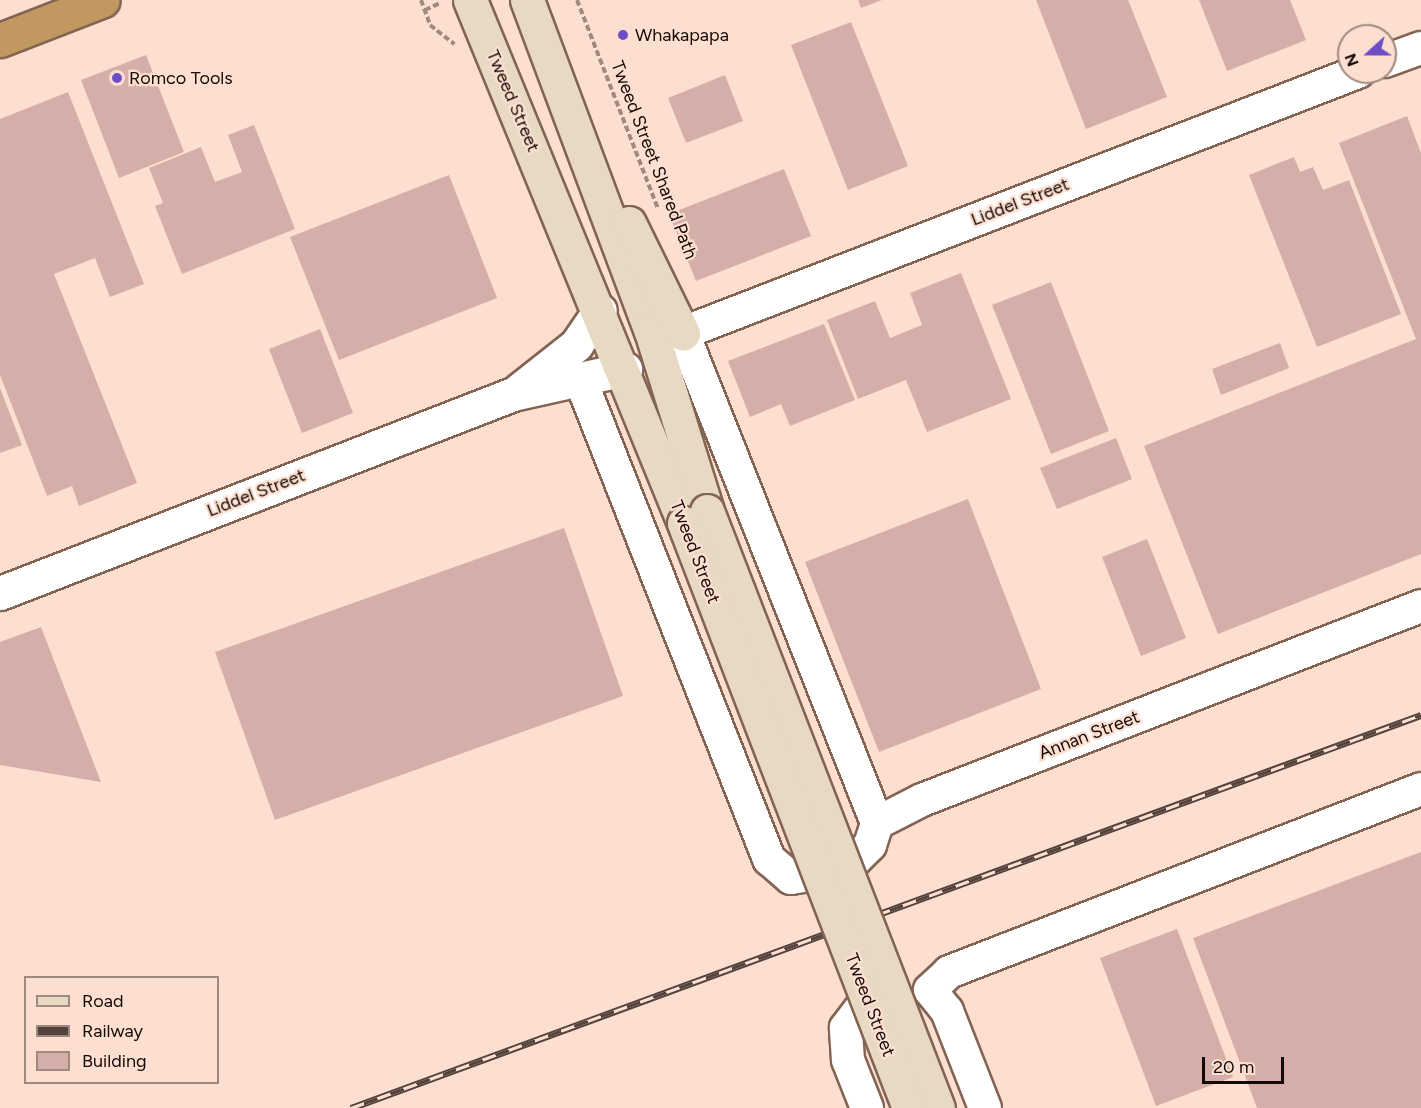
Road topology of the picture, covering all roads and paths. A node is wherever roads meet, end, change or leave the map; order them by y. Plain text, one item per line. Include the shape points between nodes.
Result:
1 (103, 0) edge
2 (421, 0) edge
3 (449, 0) edge
4 (470, 0) edge
5 (527, 0) edge
6 (577, 0) edge
7 (424, 10) junction
8 (445, 37) dead end
9 (0, 40) edge
10 (1421, 48) edge
11 (1397, 57) edge
12 (1337, 80) edge
13 (601, 193) junction
14 (661, 215) dead end
15 (600, 310) junction
16 (683, 333) junction
17 (625, 369) junction
18 (581, 381) junction
19 (513, 394) junction
20 (696, 517) junction
21 (0, 593) edge
22 (1421, 606) edge
23 (1421, 789) edge
24 (877, 824) junction
25 (930, 990) junction
26 (867, 1108) edge
27 (909, 1108) edge
28 (938, 1108) edge
29 (985, 1108) edge

1 - 9 highway
2 - 7 path
3 - 7 path
4 - 15 main road, Tweed Street
5 - 13 main road, Tweed Street
6 - 14 path, Tweed Street Shared Path
7 - 8 path via 430,25
10 - 11 street
12 - 16 street, Liddel Street
13 - 16 main road via 635,230
13 - 17 main road via 606,246 629,324
13 - 20 main road, Tweed Street
15 - 17 main road, Tweed Street
15 - 19 street, Liddel Street via 576,345
16 - 24 street
17 - 18 street, Liddel Street
17 - 20 main road, Tweed Street
18 - 19 street, Liddel Street
18 - 24 street via 778,870 790,878 835,871 870,845
19 - 21 street, Liddel Street
20 - 27 main road, Tweed Street, bridge
20 - 28 main road, Tweed Street, bridge
22 - 24 street, Annan Street via 922,800
23 - 25 street via 949,972
25 - 26 street via 899,989 865,1003 846,1028 848,1060
25 - 29 street via 947,1011

